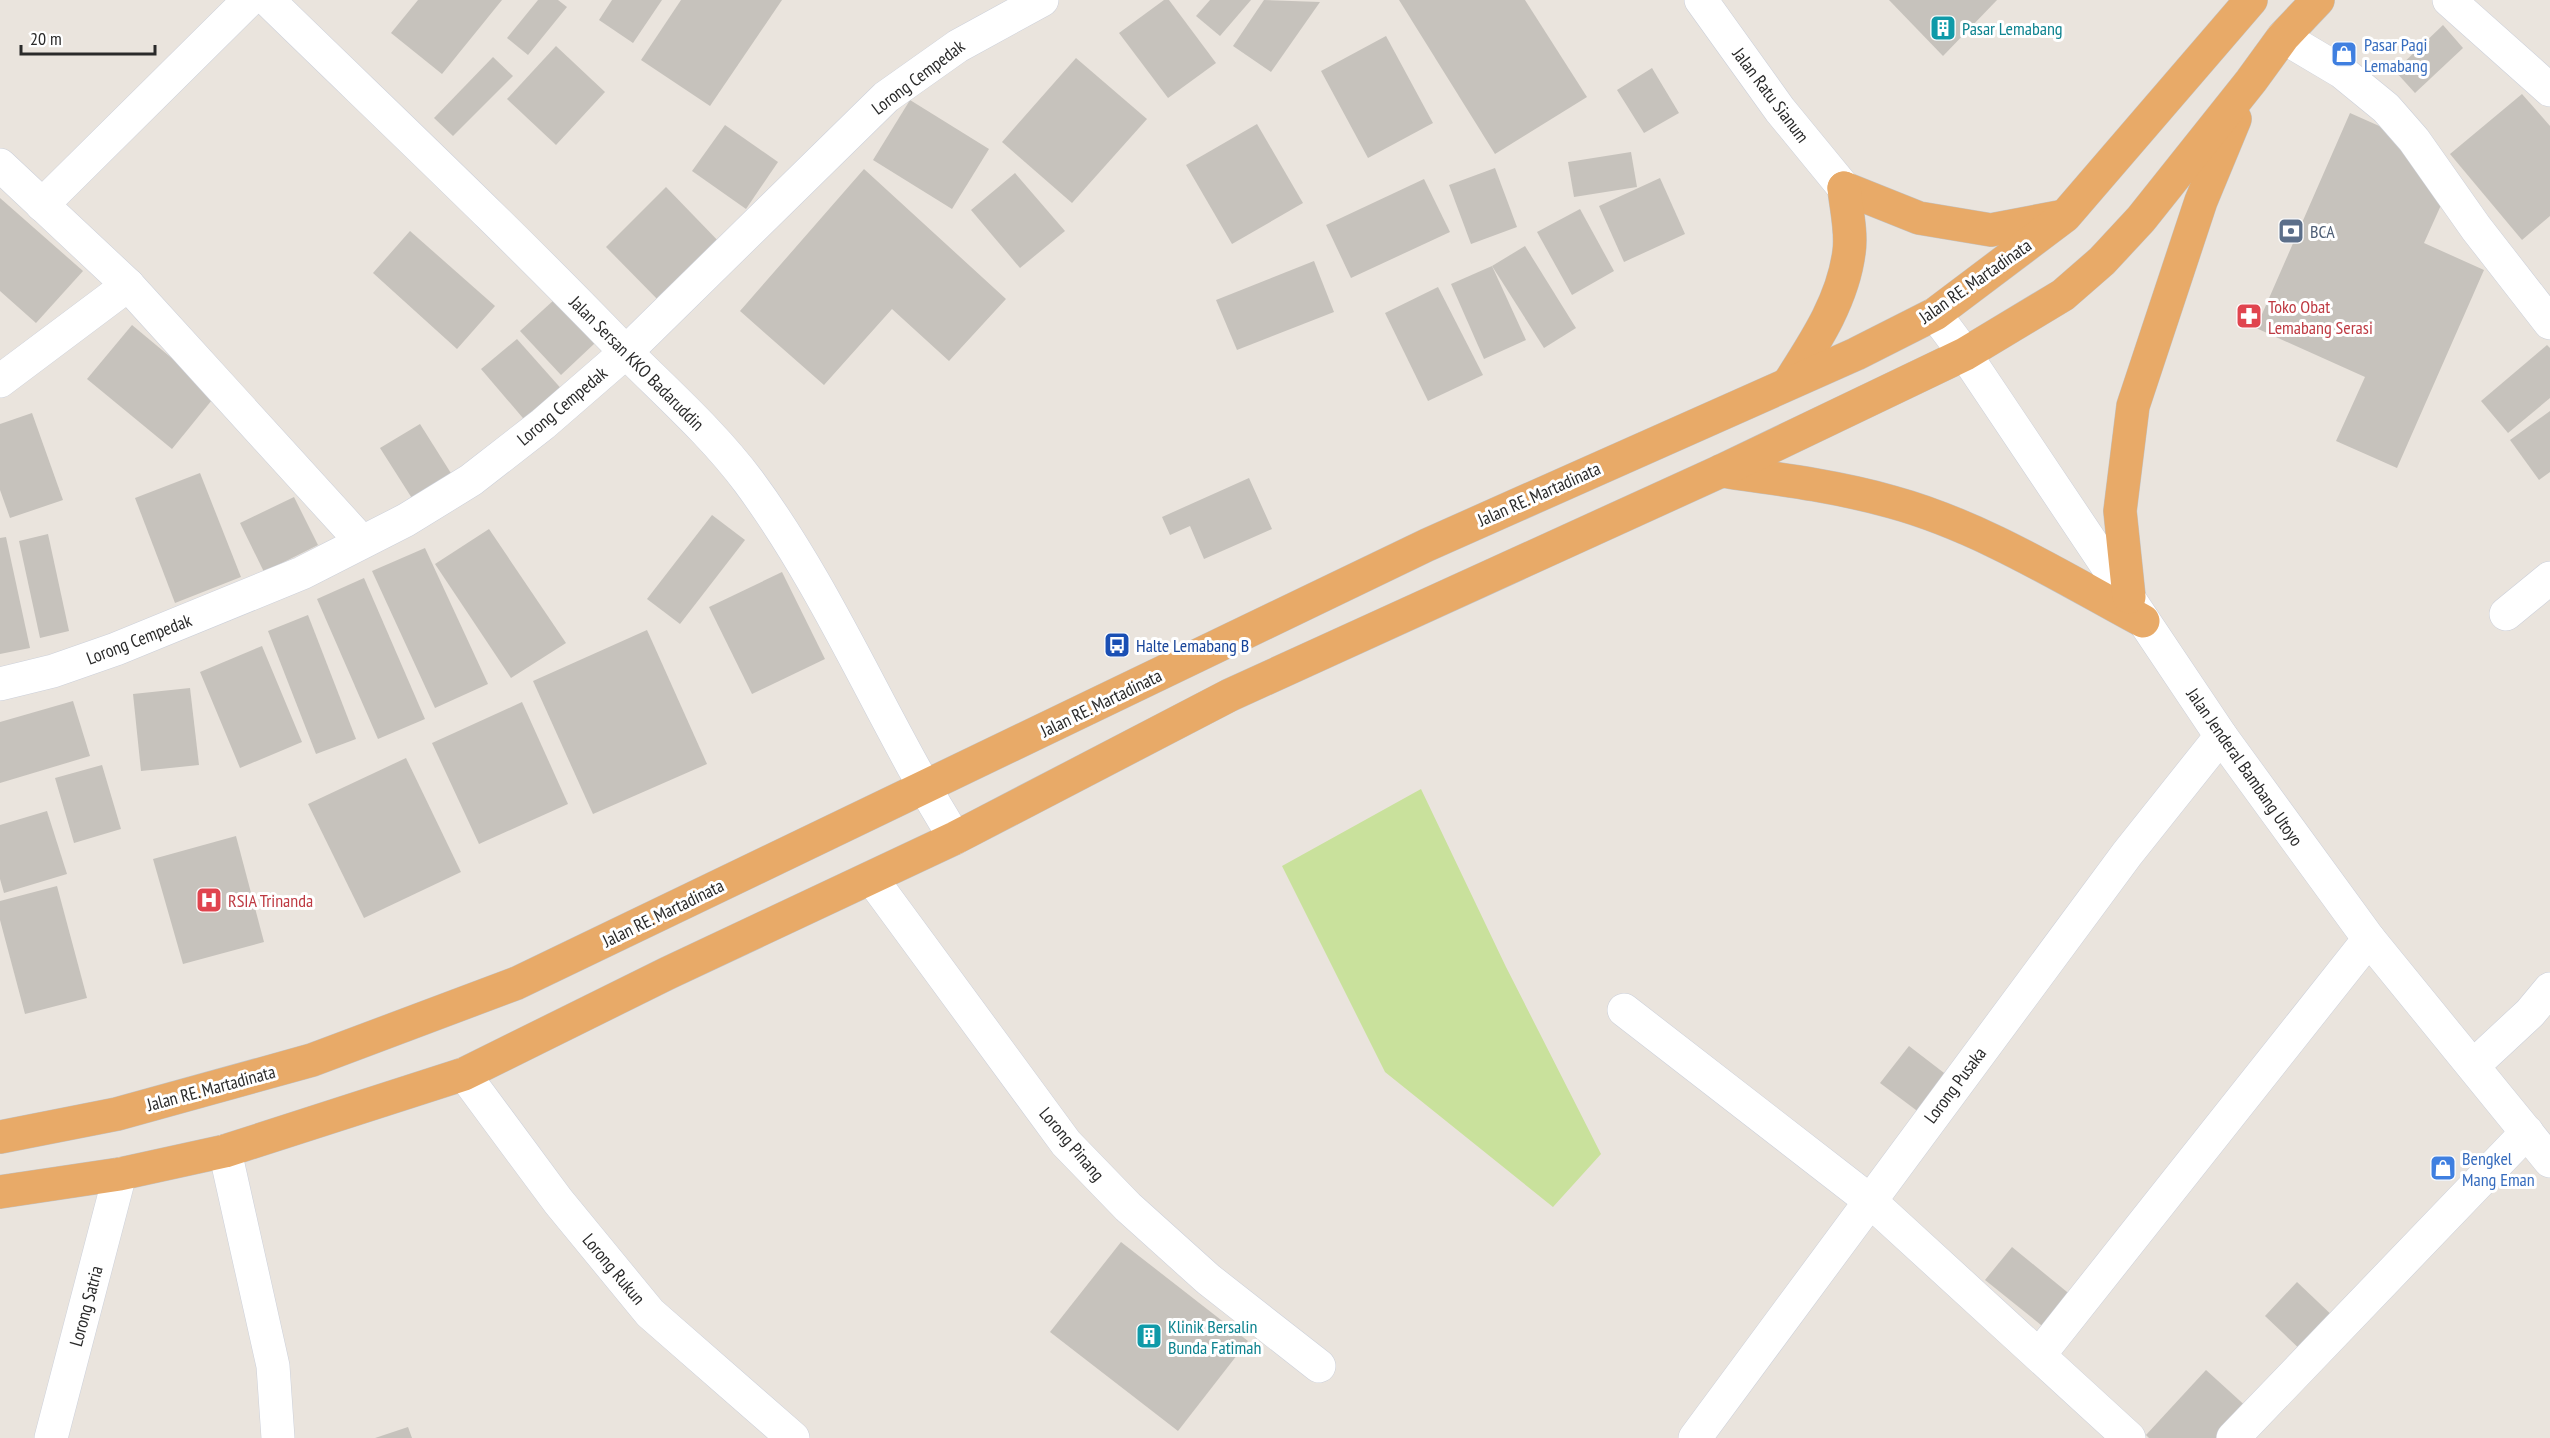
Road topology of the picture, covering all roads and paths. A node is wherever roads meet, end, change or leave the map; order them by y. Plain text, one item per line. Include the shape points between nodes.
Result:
1 (249, 0) edge
2 (268, 0) edge
3 (1042, 0) edge
4 (1701, 0) edge
5 (2251, 0) edge
6 (2318, 0) edge
7 (2449, 0) edge
8 (2283, 37) junction
9 (2251, 81) junction
10 (2550, 90) edge
11 (0, 165) edge
12 (1844, 188) junction
13 (42, 205) junction
14 (2065, 216) junction
15 (128, 285) junction
16 (1935, 314) junction
17 (2550, 323) edge
18 (626, 352) junction
19 (1965, 354) junction
20 (0, 381) edge
21 (1790, 381) junction
22 (1721, 471) junction
23 (361, 541) junction
24 (2550, 578) edge
25 (2136, 609) junction
26 (2506, 614) dead end
27 (0, 684) edge
28 (2221, 736) junction
29 (924, 789) junction
30 (955, 838) junction
31 (872, 879) junction
32 (2369, 939) junction
33 (2550, 989) edge
34 (1624, 1010) dead end
35 (2473, 1066) junction
36 (464, 1074) junction
37 (2527, 1132) junction
38 (0, 1137) edge
39 (225, 1151) junction
40 (2550, 1161) edge
41 (120, 1174) junction
42 (0, 1192) edge
43 (1869, 1200) junction
44 (2040, 1354) junction
45 (1319, 1366) dead end
46 (1704, 1435) edge
47 (51, 1438) edge
48 (278, 1438) edge
49 (793, 1438) edge
50 (2129, 1438) edge
51 (2233, 1438) edge

1 - 13 street
2 - 18 street, Jalan Sersan KKO Badaruddin
3 - 18 street, Lorong Cempedak via 958,46 886,97
4 - 12 street, Jalan Ratu Sianum via 1780,110
5 - 14 highway, Jalan RE. Martadinata
6 - 8 highway
7 - 10 street
8 - 9 highway
8 - 17 street via 2342,72 2386,108
9 - 19 highway via 2141,219 2102,261 2062,295
9 - 25 highway via 2201,201 2133,405 2120,511
11 - 13 street
12 - 14 highway via 1919,218 1991,230
12 - 21 highway via 1849,252 1838,292 1824,330
13 - 15 street
14 - 16 highway, Jalan RE. Martadinata
15 - 20 street
15 - 23 street
16 - 19 street
16 - 21 highway, Jalan RE. Martadinata via 1856,354
18 - 23 street, Lorong Cempedak via 471,480 406,520
18 - 29 street, Jalan Sersan KKO Badaruddin via 713,439 790,540
19 - 22 highway
19 - 25 street, Jalan Jenderal Bambang Utoyo
21 - 29 highway, Jalan RE. Martadinata via 1427,545
22 - 25 highway via 1818,485 1894,502
22 - 30 highway via 1230,694
23 - 27 street, Lorong Cempedak via 302,573 116,649
24 - 26 street
25 - 28 street, Jalan Jenderal Bambang Utoyo
28 - 32 street, Jalan Jenderal Bambang Utoyo
28 - 43 street, Lorong Pusaka via 2127,854
29 - 30 street, Jalan Sersan KKO Badaruddin
29 - 38 highway, Jalan RE. Martadinata via 517,983 333,1053 117,1114
30 - 31 highway
31 - 36 highway via 668,973
31 - 45 street, Lorong Pinang via 1066,1143 1128,1207 1208,1279
32 - 35 street, Jalan Jenderal Bambang Utoyo
32 - 44 street
33 - 35 street
34 - 43 street
35 - 37 street, Jalan Jenderal Bambang Utoyo
36 - 39 highway
36 - 49 street, Lorong Rukun via 558,1201 650,1313
37 - 40 street, Jalan Jenderal Bambang Utoyo
37 - 51 street
39 - 41 highway
39 - 48 street via 273,1366
41 - 42 highway
41 - 47 street, Lorong Satria
43 - 44 street
43 - 46 street, Lorong Pusaka
44 - 50 street

